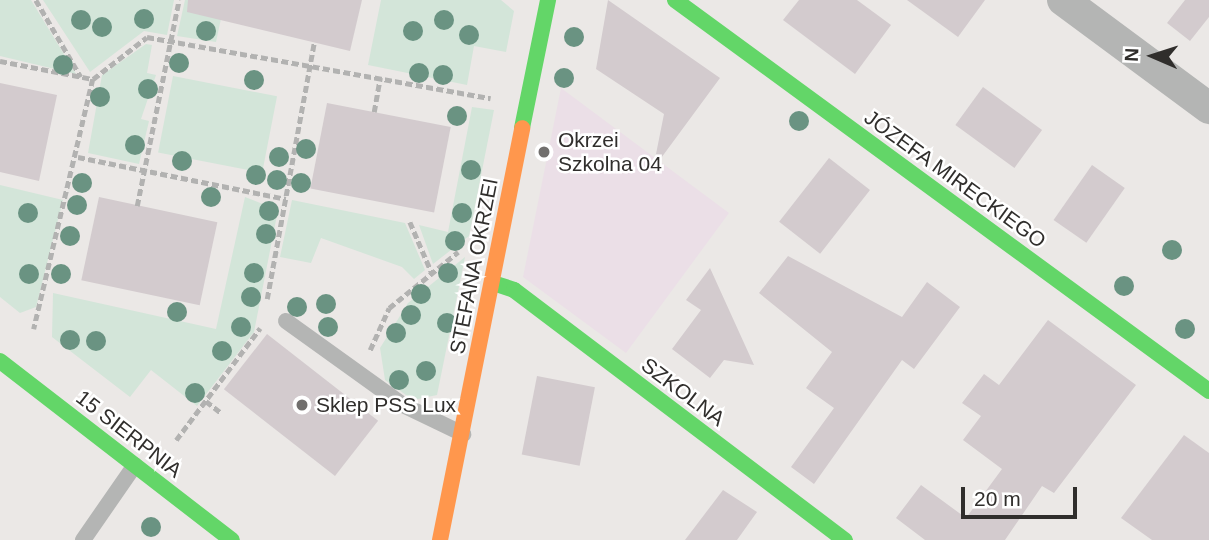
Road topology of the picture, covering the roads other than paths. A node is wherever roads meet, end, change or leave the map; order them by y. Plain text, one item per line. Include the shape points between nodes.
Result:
1 (548, 0) edge
2 (675, 0) edge
3 (1063, 0) edge
4 (1209, 108) edge
5 (493, 283) junction
6 (286, 321) dead end
7 (0, 362) edge
8 (1209, 391) edge
9 (463, 434) junction
10 (135, 465) junction
11 (83, 540) edge
12 (232, 540) edge
13 (440, 540) edge
14 (845, 540) edge

1 - 5 street, STEFANA OKRZEI
2 - 8 street, JÓZEFA MIRECKIEGO
3 - 4 street
5 - 9 street, STEFANA OKRZEI
5 - 14 street, SZKOLNA via 514,290
6 - 9 lane via 421,416
7 - 10 street, 15 SIERPNIA
9 - 13 street, STEFANA OKRZEI
10 - 11 lane
10 - 12 street, 15 SIERPNIA

